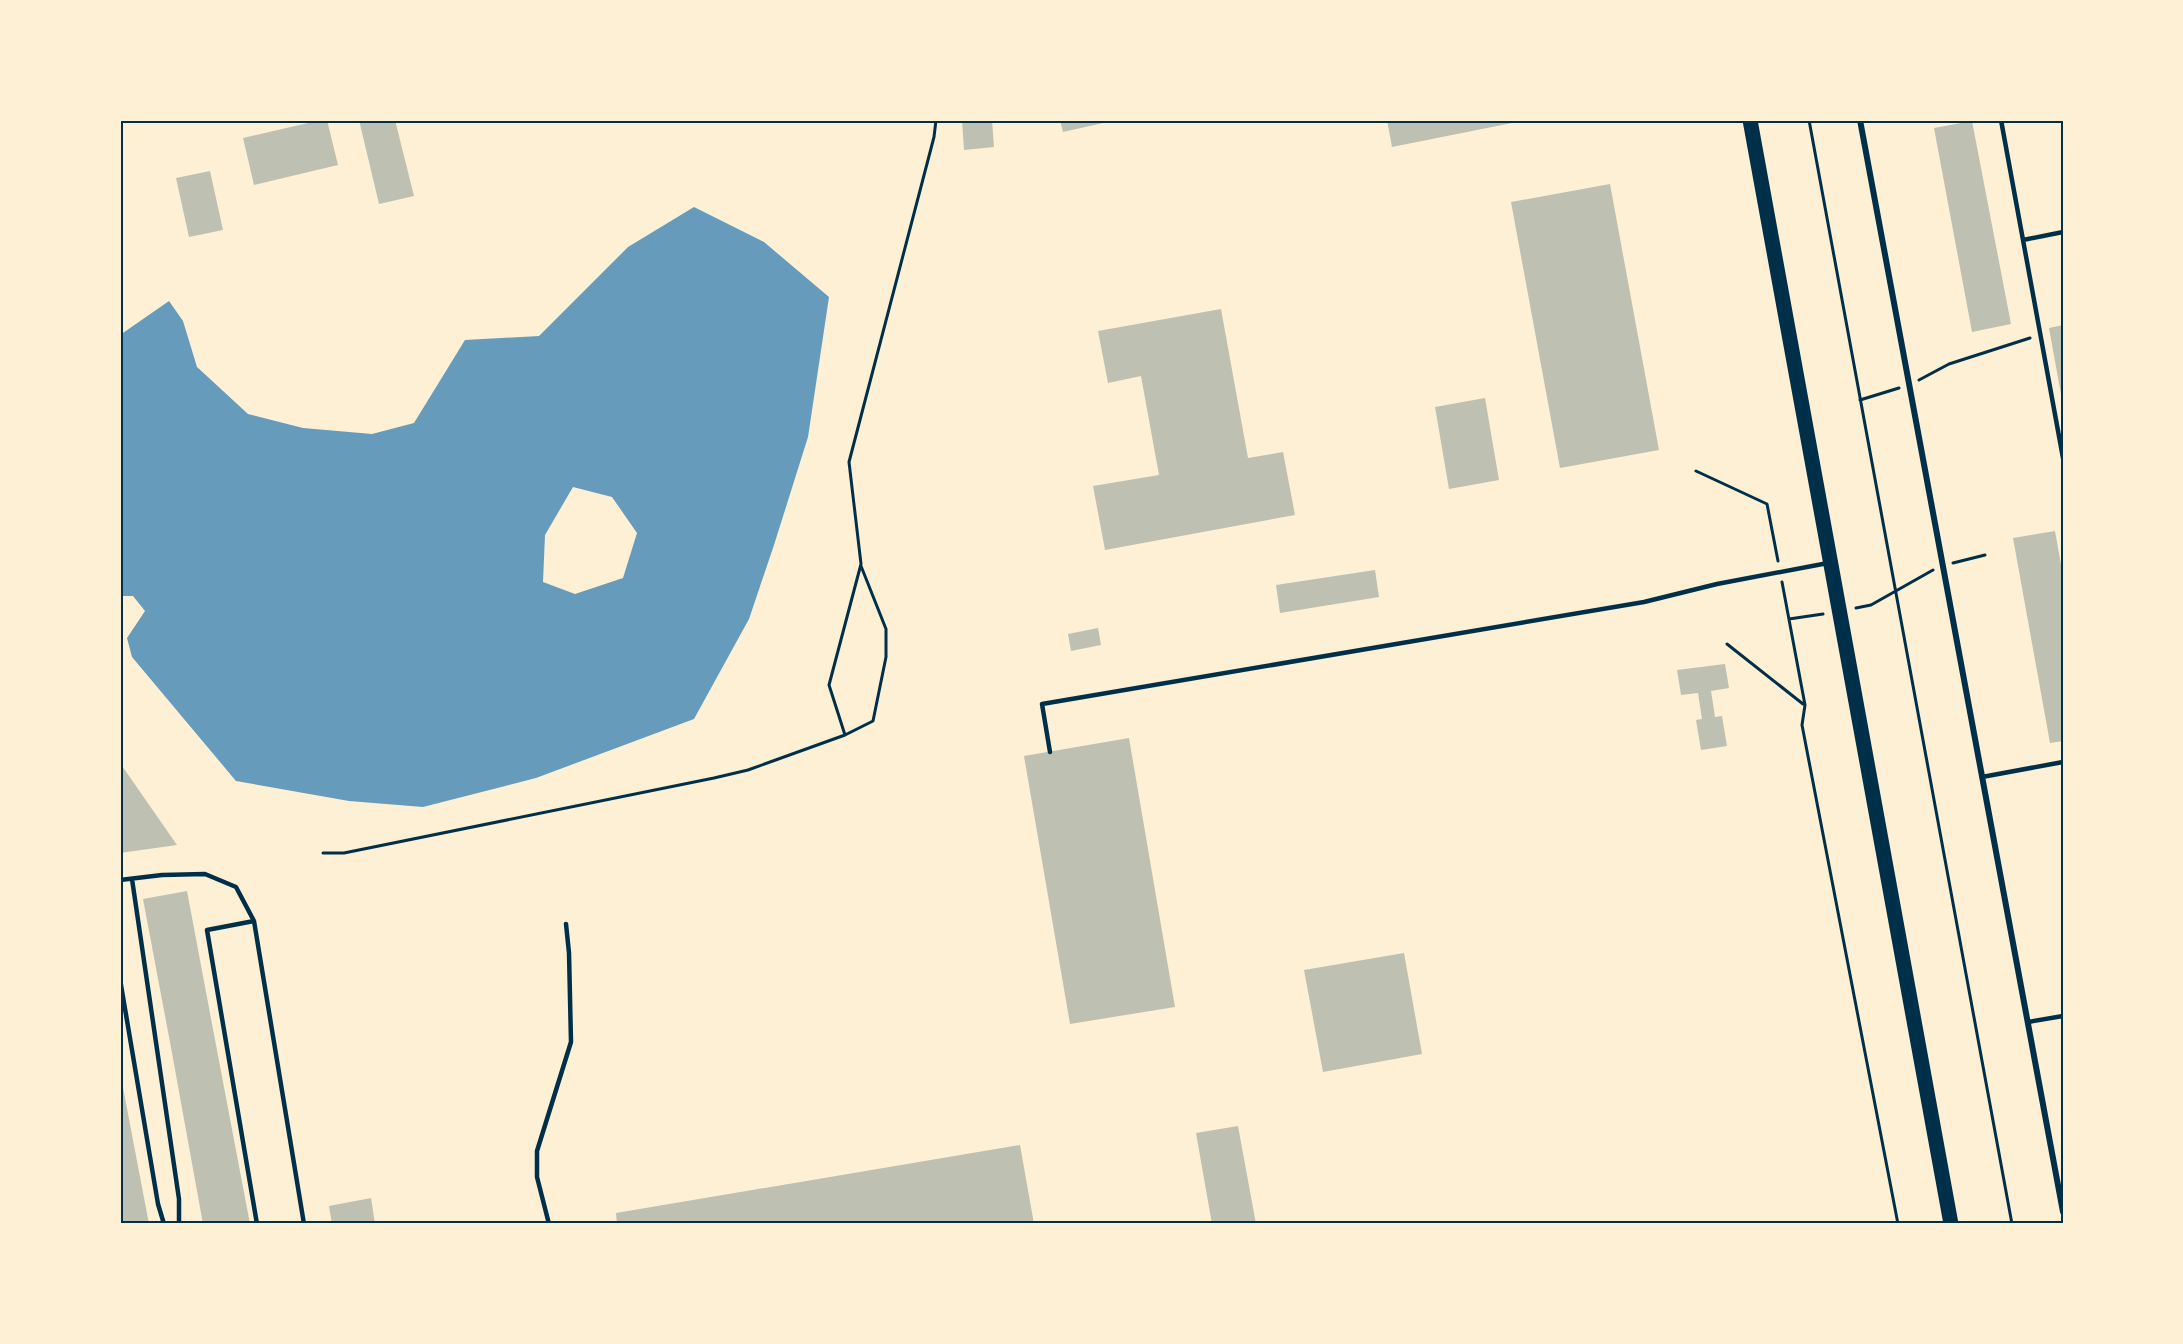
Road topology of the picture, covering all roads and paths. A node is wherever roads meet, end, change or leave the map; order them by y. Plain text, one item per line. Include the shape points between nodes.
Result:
1 (936, 120) edge
2 (1750, 120) edge
3 (1809, 120) edge
4 (1860, 120) edge
5 (2001, 120) edge
6 (2063, 232) edge
7 (2023, 240) junction
8 (2041, 335) junction
9 (1949, 364) dead end
10 (2063, 458) edge
11 (1696, 471) dead end
12 (1985, 555) dead end
13 (1831, 562) junction
14 (861, 564) junction
15 (1942, 565) junction
16 (1780, 572) junction
17 (1895, 591) junction
18 (1839, 611) junction
19 (1789, 620) junction
20 (1727, 644) dead end
21 (1805, 705) junction
22 (844, 735) junction
23 (1050, 752) dead end
24 (2063, 762) edge
25 (1982, 777) junction
26 (323, 853) dead end
27 (132, 879) junction
28 (120, 880) edge
29 (254, 921) junction
30 (566, 924) dead end
31 (120, 979) edge
32 (2063, 1016) edge
33 (2028, 1022) junction
34 (2063, 1212) edge
35 (164, 1224) edge
36 (179, 1224) edge
37 (257, 1224) edge
38 (304, 1224) edge
39 (549, 1224) edge
40 (1898, 1224) edge
41 (1951, 1224) edge
42 (2012, 1224) edge

1 - 14 path via 849,462
2 - 13 main road
3 - 17 path
4 - 15 street
5 - 7 lane
6 - 7 lane
7 - 8 lane
8 - 9 path
8 - 10 lane
11 - 16 path via 1767,504
12 - 15 path
13 - 16 lane
13 - 18 main road
14 - 22 path via 829,685
14 - 22 path via 886,628 886,657 873,721
15 - 17 path
15 - 25 street
16 - 19 path
16 - 23 lane via 1644,602 1042,704
17 - 18 path via 1871,605
17 - 42 path
18 - 19 path
18 - 41 main road
19 - 21 path
20 - 21 path
21 - 40 path via 1802,725
22 - 26 path via 748,770 714,778 345,853
24 - 25 lane
25 - 33 street
27 - 28 lane
27 - 29 lane via 205,874 236,887
27 - 36 lane via 179,1199
29 - 37 lane via 207,930
29 - 38 lane
30 - 39 lane via 571,1042 537,1150 537,1177
31 - 35 lane
32 - 33 lane
33 - 34 street

